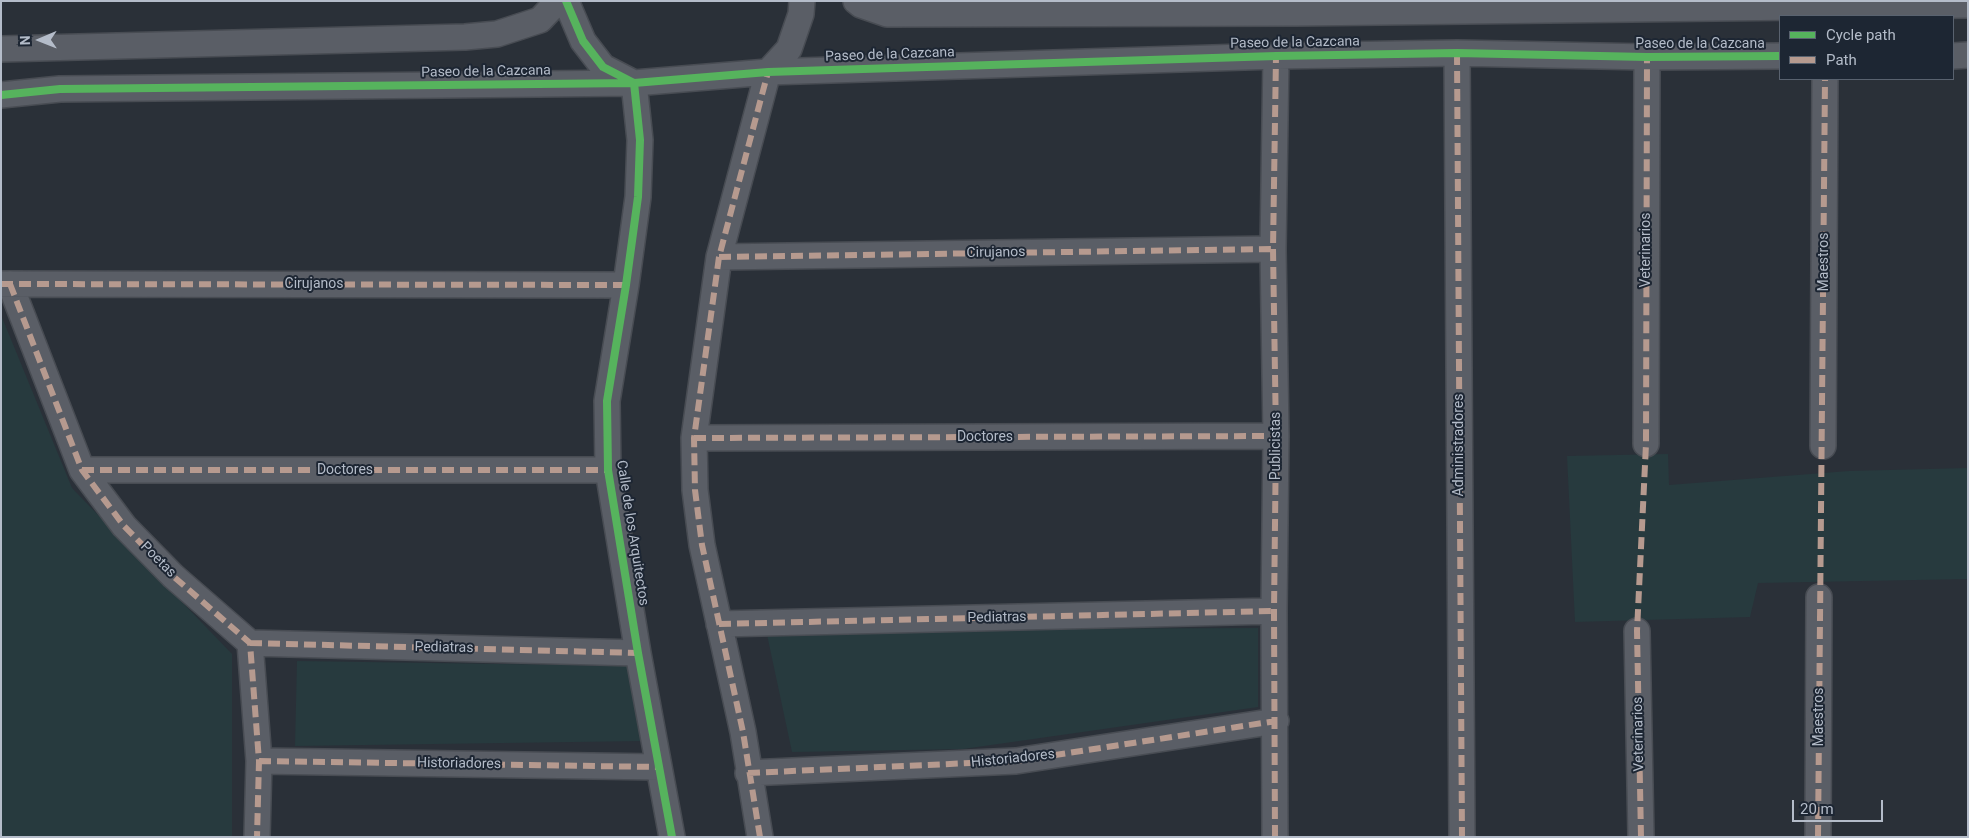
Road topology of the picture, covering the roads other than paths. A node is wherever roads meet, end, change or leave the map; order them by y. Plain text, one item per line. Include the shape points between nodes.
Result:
1 (558, 1) edge
2 (566, 1) edge
3 (802, 1) edge
4 (856, 1) edge
5 (1968, 5) edge
6 (1, 49) edge
7 (1457, 53) junction
8 (1968, 55) edge
9 (1276, 56) junction
10 (1779, 56) edge
11 (1954, 56) edge
12 (1647, 57) junction
13 (768, 72) junction
14 (1824, 80) edge
15 (634, 83) junction
16 (1, 95) edge
17 (1273, 249) junction
18 (719, 257) junction
19 (5, 284) edge
20 (626, 285) junction
21 (1276, 436) junction
22 (694, 438) junction
23 (1646, 444) dead end
24 (1823, 446) dead end
25 (82, 470) junction
26 (608, 470) junction
27 (1819, 597) dead end
28 (1274, 612) junction
29 (719, 624) junction
30 (1637, 631) dead end
31 (250, 643) junction
32 (638, 653) junction
33 (1276, 721) junction
34 (258, 761) junction
35 (659, 767) junction
36 (748, 773) junction
37 (258, 837) edge
38 (672, 837) edge
39 (760, 837) edge
40 (1275, 837) edge
41 (1462, 837) edge
42 (1641, 837) edge
43 (1818, 837) edge

1 - 6 street via 540,20 497,34 465,37
2 - 15 street via 583,41 603,67
3 - 13 street via 790,49
4 - 5 street via 887,14
7 - 9 street, Paseo de la Cazcana
7 - 12 street, Paseo de la Cazcana
7 - 41 street, Administradores
8 - 11 street
9 - 13 street, Paseo de la Cazcana
9 - 17 street, Publicistas
10 - 12 street, Paseo de la Cazcana
12 - 23 street, Veterinarios
13 - 15 street, Paseo de la Cazcana
13 - 18 street
14 - 24 street, Maestros
15 - 16 street, Paseo de la Cazcana via 60,89
15 - 20 street, Calle de los Arquitectos via 640,140 638,197
17 - 18 street, Cirujanos
17 - 21 street, Publicistas
18 - 22 street
19 - 20 street, Cirujanos
19 - 25 street, Poetas
20 - 26 street, Calle de los Arquitectos via 607,401
21 - 22 street, Doctores
21 - 28 street, Publicistas
22 - 29 street via 697,508
25 - 26 street, Doctores
25 - 31 street, Poetas via 124,526 173,576
26 - 32 street, Calle de los Arquitectos
27 - 43 street, Maestros
28 - 29 street, Pediatras
28 - 33 street, Publicistas
29 - 36 street via 743,732
30 - 42 street, Veterinarios
31 - 32 street, Pediatras
31 - 34 street
32 - 35 street, Calle de los Arquitectos
33 - 36 street, Historiadores via 1016,761
33 - 40 street, Publicistas
34 - 35 street, Historiadores
34 - 37 street
35 - 38 street, Calle de los Arquitectos
36 - 39 street

